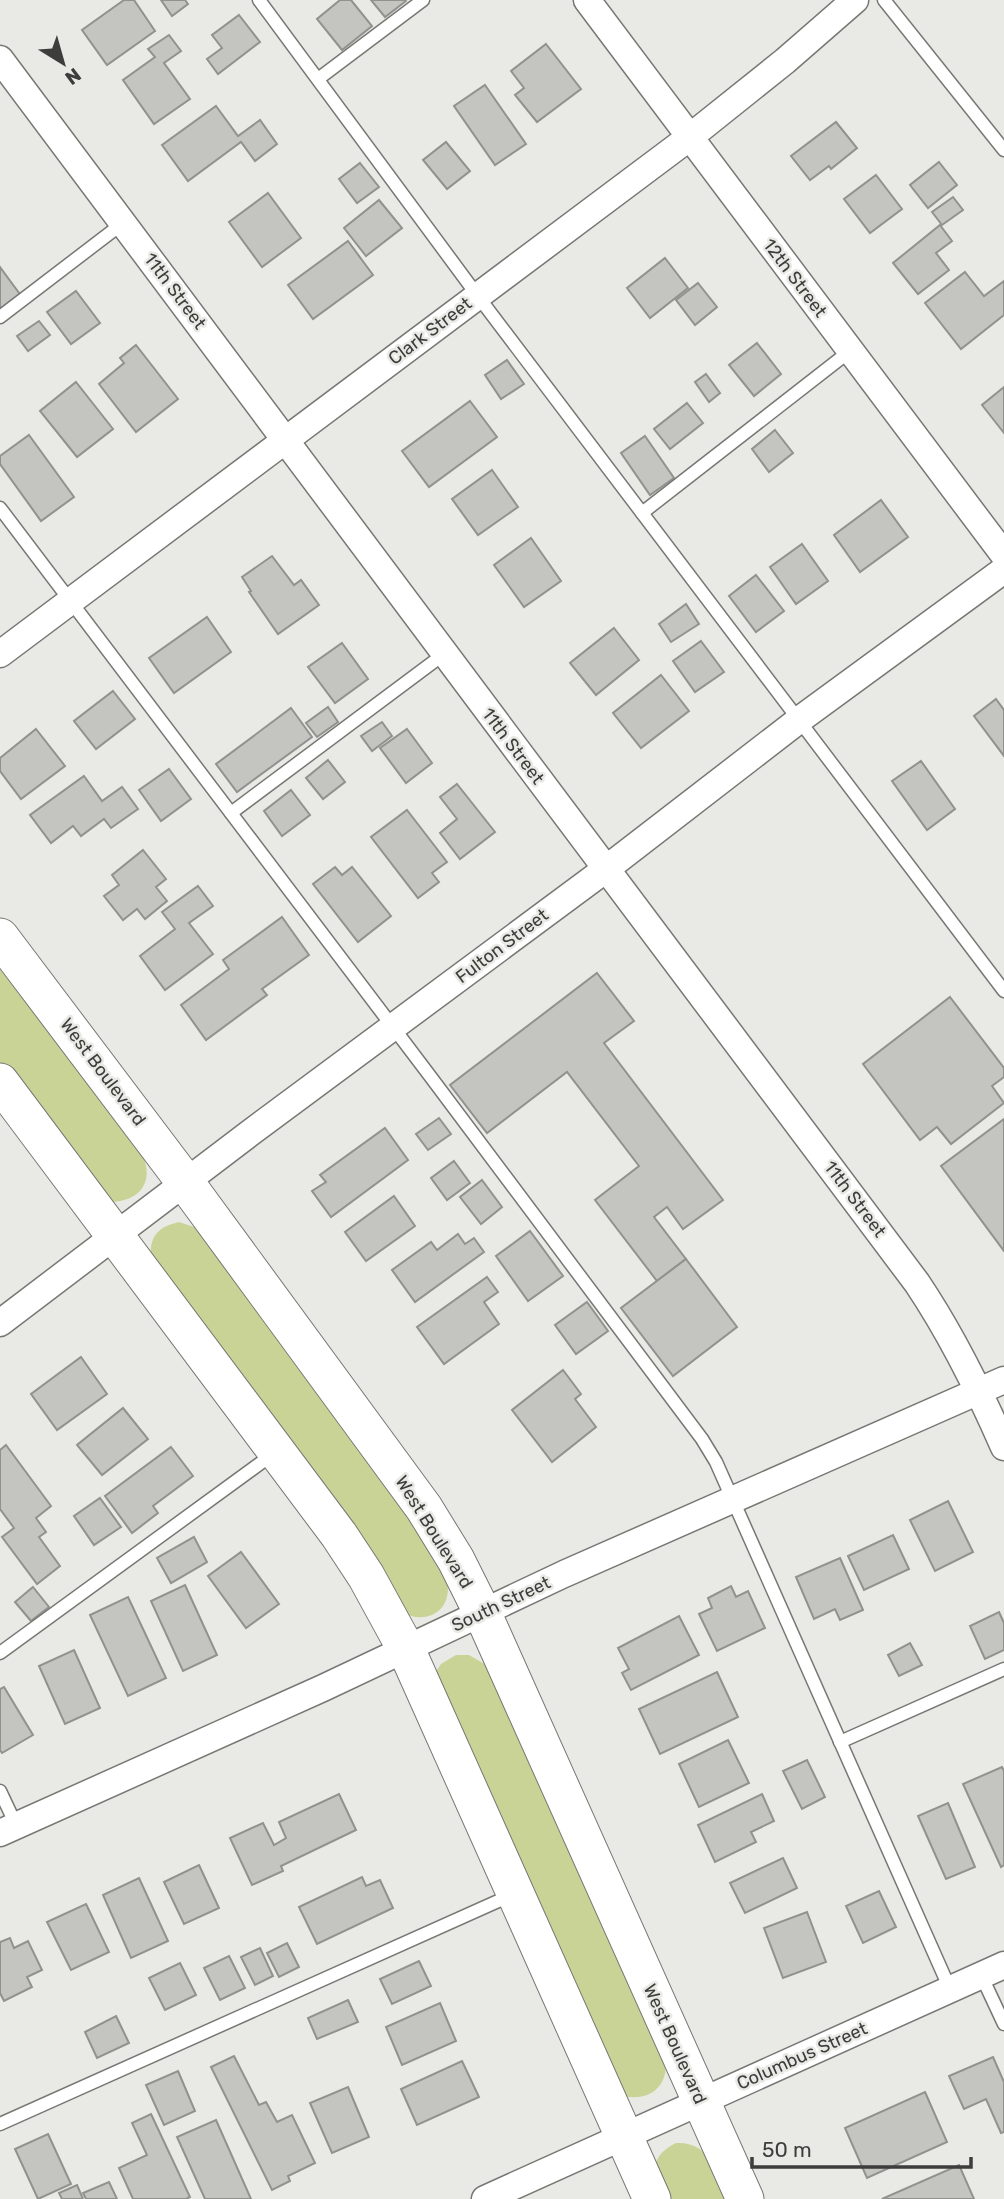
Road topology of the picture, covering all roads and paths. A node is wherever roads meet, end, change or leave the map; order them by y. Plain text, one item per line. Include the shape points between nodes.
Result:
1 (259, 0) edge
2 (423, 0) edge
3 (587, 0) edge
4 (855, 0) edge
5 (884, 0) edge
6 (0, 59) edge
7 (318, 79) junction
8 (690, 138) junction
9 (1004, 150) edge
10 (123, 223) junction
11 (477, 295) junction
12 (0, 317) edge
13 (850, 351) junction
14 (286, 440) junction
15 (0, 508) edge
16 (642, 513) junction
17 (1004, 555) edge
18 (1004, 570) edge
19 (71, 601) junction
20 (0, 654) edge
21 (444, 654) junction
22 (799, 720) junction
23 (231, 813) junction
24 (606, 869) junction
25 (0, 937) edge
26 (1004, 990) edge
27 (393, 1027) junction
28 (0, 1082) edge
29 (186, 1182) junction
30 (116, 1236) junction
31 (0, 1323) edge
32 (1004, 1380) edge
33 (979, 1391) junction
34 (1004, 1447) edge
35 (277, 1452) junction
36 (733, 1500) junction
37 (482, 1612) junction
38 (406, 1649) junction
39 (0, 1653) edge
40 (1004, 1669) edge
41 (840, 1742) junction
42 (0, 1791) edge
43 (8, 1829) edge
44 (516, 1893) junction
45 (993, 1970) edge
46 (950, 1989) junction
47 (1004, 2024) edge
48 (701, 2101) junction
49 (0, 2124) edge
50 (625, 2137) junction
51 (485, 2199) edge
52 (652, 2199) edge
53 (745, 2199) edge

1 - 7 lane
2 - 7 lane
3 - 8 street, 12th Street
4 - 8 street, Clark Street
5 - 9 lane
6 - 10 street, 11th Street
7 - 11 lane
8 - 11 street, Clark Street
8 - 13 street, 12th Street
10 - 12 lane
10 - 14 street, 11th Street
11 - 14 street, Clark Street
11 - 16 lane
13 - 16 lane
13 - 17 street, 12th Street
14 - 19 street, Clark Street
14 - 21 street, 11th Street
15 - 19 lane
16 - 22 lane
18 - 22 street, Fulton Street
19 - 20 street, Clark Street
19 - 23 lane
21 - 23 lane
21 - 24 street, 11th Street
22 - 24 street, Fulton Street
22 - 26 lane
23 - 27 lane
24 - 27 street, Fulton Street
24 - 33 street, 11th Street via 917,1283
25 - 29 street, West Boulevard
27 - 29 street, Fulton Street
27 - 36 lane via 702,1439
28 - 30 street
29 - 30 street, Fulton Street
29 - 37 street, West Boulevard via 424,1508
30 - 31 street, Fulton Street
30 - 35 street
32 - 33 street, South Street
33 - 34 street, 11th Street
33 - 36 street, South Street
35 - 38 street via 366,1576
35 - 39 lane
36 - 37 street, South Street
36 - 41 lane
37 - 38 street, South Street
37 - 48 street, West Boulevard
38 - 43 street, South Street
38 - 44 street
40 - 41 lane
41 - 46 lane
42 - 43 lane
44 - 49 lane
44 - 50 street
45 - 46 street, Columbus Street
45 - 47 lane
46 - 48 street, Columbus Street
48 - 50 street, Columbus Street
48 - 53 street, West Boulevard
50 - 51 street, Columbus Street
50 - 52 street

